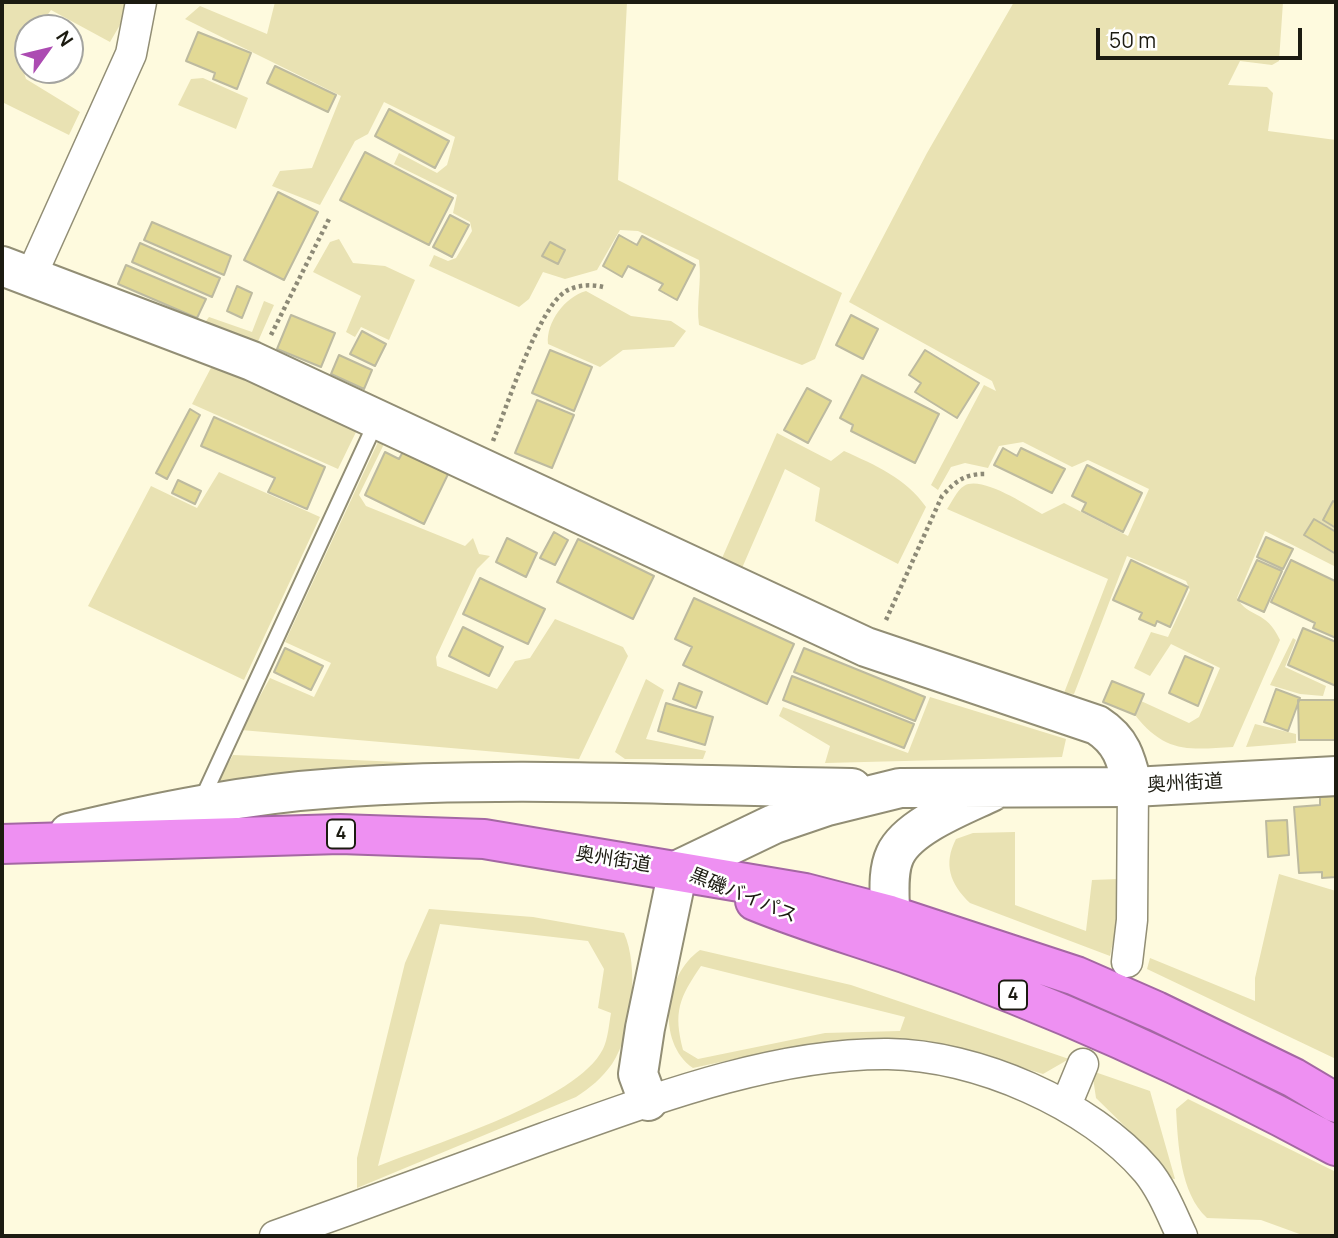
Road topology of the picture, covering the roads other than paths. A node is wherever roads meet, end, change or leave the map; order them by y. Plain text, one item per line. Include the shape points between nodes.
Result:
1 (141, 2) edge
2 (17, 271) edge
3 (377, 419) junction
4 (1336, 776) edge
5 (1002, 786) junction
6 (1133, 787) junction
7 (900, 788) junction
8 (199, 805) junction
9 (16, 843) edge
10 (678, 870) junction
11 (890, 915) junction
12 (1127, 962) dead end
13 (1083, 1065) dead end
14 (648, 1101) junction
15 (1336, 1103) edge
16 (1066, 1105) junction
17 (1336, 1146) edge
18 (275, 1236) edge
19 (1182, 1236) edge

1 - 2 street via 131,54
2 - 3 main road via 258,364
3 - 6 main road via 873,650 1097,725 1124,751
3 - 8 lane
4 - 6 main road, 奥州街道
5 - 6 main road, 奥州街道
5 - 7 main road, 奥州街道
5 - 11 main road via 916,831 895,853
6 - 12 street via 1132,920
7 - 8 main road via 425,784 336,788
7 - 10 main road, 奥州街道 via 774,824
8 - 9 main road
9 - 10 highway, 奥州街道 / 4 via 340,834 484,839
10 - 11 highway, 黒磯バイパス / 4 via 805,893
10 - 14 main road via 638,1074
10 - 17 highway, 黒磯バイパス / 4 via 1097,1027
11 - 15 highway, 黒磯バイパス / 4 via 1076,976 1294,1078
13 - 16 street
14 - 16 street via 770,1068 888,1054 976,1069
14 - 18 street
16 - 19 street via 1125,1148 1149,1173

